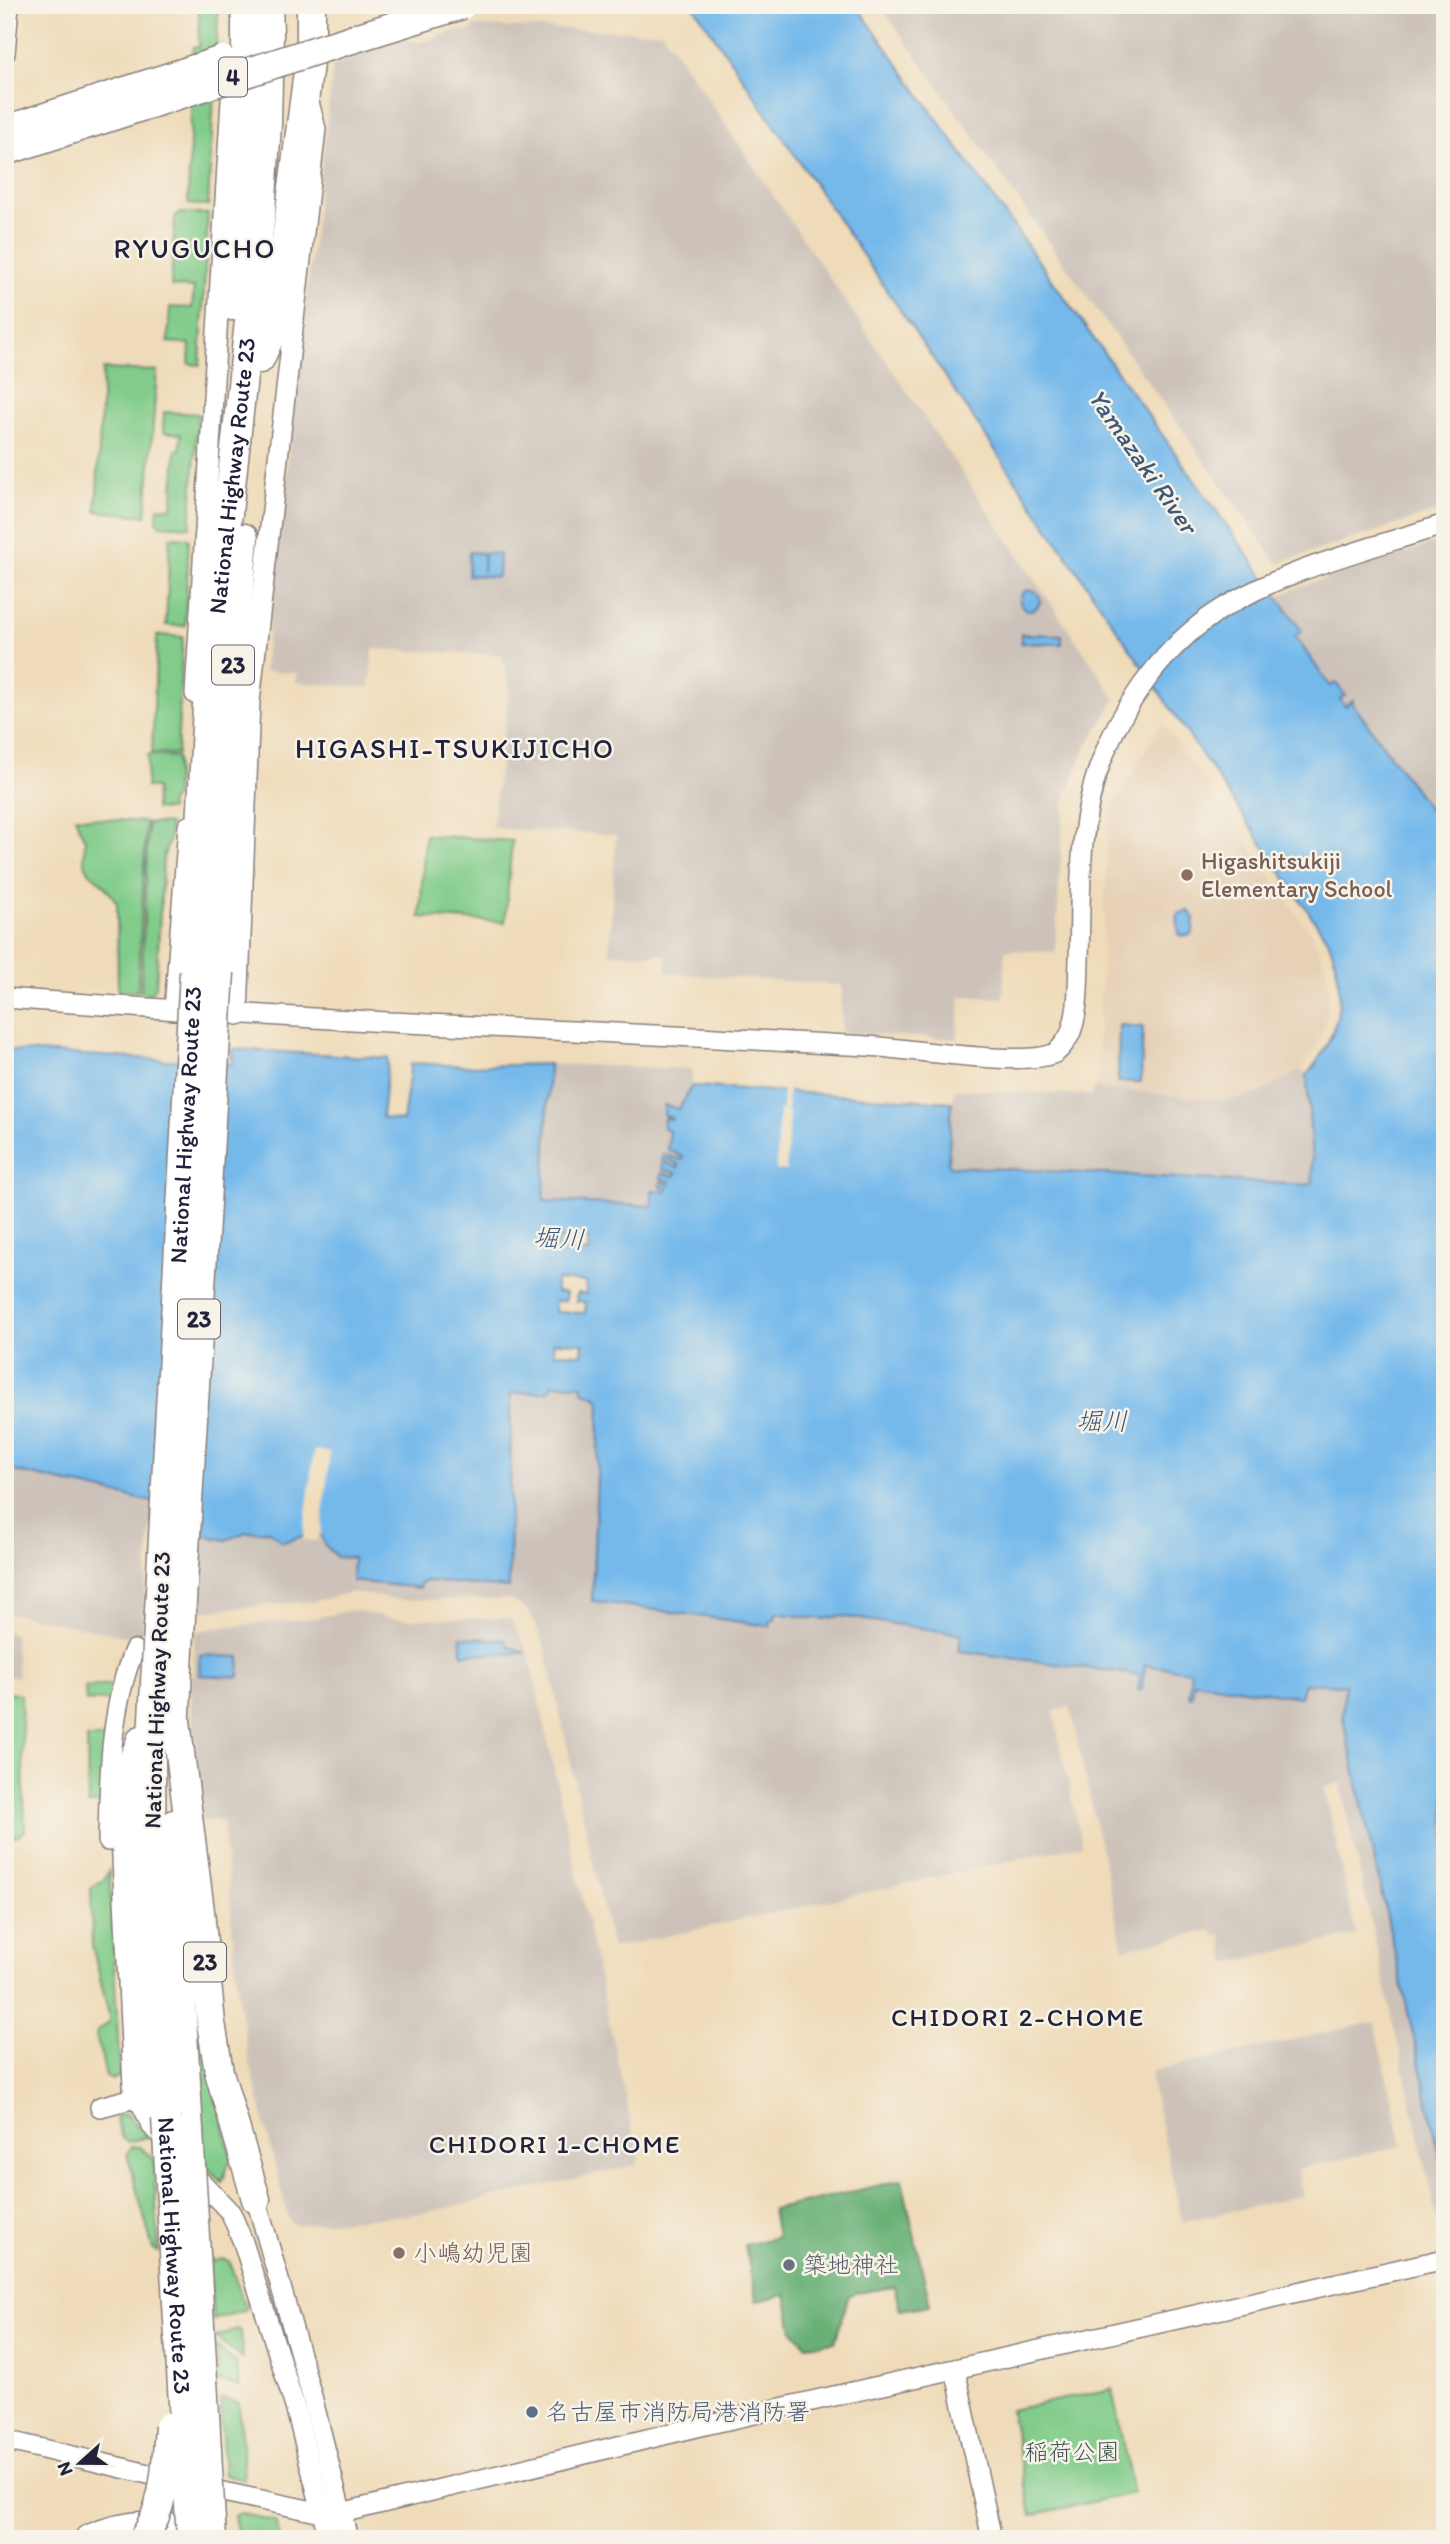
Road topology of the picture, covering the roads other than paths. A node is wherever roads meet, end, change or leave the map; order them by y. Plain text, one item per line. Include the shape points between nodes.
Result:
1 (9, 5) edge
2 (246, 5) edge
3 (268, 5) edge
4 (284, 5) edge
5 (311, 5) edge
6 (398, 5) edge
7 (462, 5) edge
8 (5, 53) edge
9 (246, 66) junction
10 (306, 87) junction
11 (99, 99) junction
12 (5, 116) edge
13 (5, 130) edge
14 (5, 151) edge
15 (251, 368) junction
16 (1445, 524) edge
17 (5, 998) edge
18 (174, 1010) junction
19 (238, 1015) junction
20 (156, 1661) junction
21 (165, 1716) junction
22 (108, 1841) dead end
23 (138, 2097) junction
24 (100, 2107) dead end
25 (178, 2124) junction
26 (256, 2199) joint
27 (1445, 2259) edge
28 (177, 2323) junction
29 (955, 2369) junction
30 (5, 2441) edge
31 (332, 2513) junction
32 (89, 2539) edge
33 (143, 2539) edge
34 (191, 2539) edge
35 (204, 2539) edge
36 (212, 2539) edge
37 (329, 2539) edge
38 (348, 2539) edge
39 (992, 2539) edge

1 - 8 street
2 - 9 highway
3 - 15 highway, National Highway Route 23 / 23
4 - 15 highway, National Highway Route 23 / 23 via 284,122
5 - 10 highway
6 - 11 highway, 4, bridge
7 - 14 highway, 4, bridge
9 - 15 highway via 232,312
9 - 18 street via 231,100
10 - 15 highway via 275,326
10 - 19 street via 316,129 250,701
11 - 12 highway via 72,94
11 - 13 highway, 4, bridge
15 - 20 highway, National Highway Route 23 / 23, bridge via 207,705
16 - 19 street via 1278,579 1230,604 1169,654 1143,686 1100,764 1087,812 1077,1008 1070,1036 1057,1052 1000,1058 873,1046
17 - 18 street
18 - 19 street
20 - 21 highway, National Highway Route 23 / 23
20 - 22 street via 124,1673 111,1762
21 - 23 highway, 23 via 134,1758 125,1826
21 - 25 highway, National Highway Route 23 / 23 via 150,1814 152,1916
21 - 26 highway, 23 via 200,1911 219,2071
23 - 24 street
23 - 31 street via 152,2126 231,2213
25 - 28 highway, National Highway Route 23 / 23, bridge
25 - 36 highway, National Highway Route 23 / 23, bridge
26 - 31 street via 313,2400
27 - 29 street
28 - 33 highway, 23, bridge via 165,2477
28 - 34 highway, National Highway Route 23 / 23, bridge
29 - 31 street
29 - 39 street
30 - 31 street
31 - 37 street
31 - 38 street
32 - 35 highway via 131,2525 162,2525

